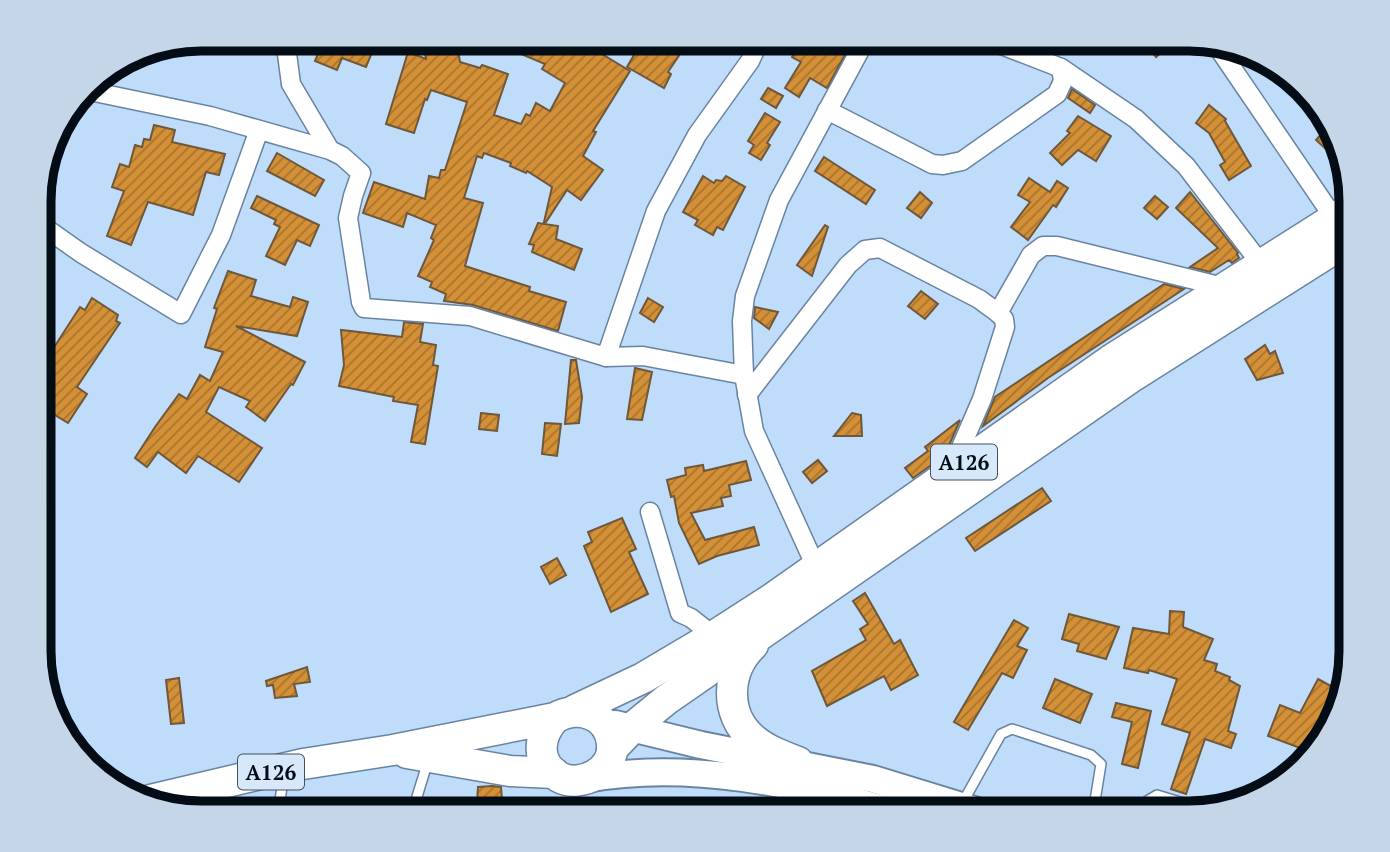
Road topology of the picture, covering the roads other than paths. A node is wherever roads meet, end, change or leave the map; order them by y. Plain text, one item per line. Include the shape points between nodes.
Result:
1 (286, 51) edge
2 (755, 51) edge
3 (859, 51) edge
4 (1018, 51) edge
5 (1224, 55) edge
6 (1061, 68) junction
7 (97, 93) edge
8 (827, 110) junction
9 (258, 130) junction
10 (330, 150) junction
11 (1339, 212) edge
12 (1339, 225) edge
13 (1339, 226) edge
14 (51, 232) edge
15 (1261, 264) junction
16 (1223, 287) junction
17 (998, 313) junction
18 (606, 357) junction
19 (744, 375) junction
20 (747, 395) junction
21 (950, 472) junction
22 (650, 512) dead end
23 (816, 567) junction
24 (779, 623) junction
25 (714, 636) junction
26 (586, 725) junction
27 (633, 727) junction
28 (393, 750) junction
29 (430, 757) junction
30 (285, 768) junction
31 (554, 773) junction
32 (793, 774) junction
33 (586, 779) junction
34 (216, 799) edge
35 (179, 800) edge
36 (280, 801) edge
37 (416, 801) edge
38 (787, 801) edge
39 (865, 801) edge
40 (946, 801) edge
41 (975, 801) edge
42 (1095, 801) edge
43 (1147, 801) edge
44 (1175, 801) edge

1 - 10 street via 290,83
2 - 18 street via 697,135 656,211
3 - 8 street
4 - 6 street
5 - 11 street
6 - 8 street via 1063,81 1057,94 962,161 943,165 932,164
6 - 15 street via 1136,119 1186,166
7 - 9 street
8 - 19 street via 779,200 745,296
9 - 10 street
9 - 14 street via 221,234 181,314
10 - 18 street via 361,173 348,218 364,308 470,316
12 - 15 highway, A126
13 - 24 highway, A126
15 - 16 highway, A126
16 - 17 street via 1043,246 1031,255
16 - 21 highway, A126
17 - 20 street via 880,247 865,250 848,265
17 - 21 street via 1005,327 982,399
18 - 19 street via 643,356
19 - 20 street
20 - 23 street via 754,431
21 - 23 highway, A126
22 - 25 street via 680,613
23 - 25 highway, A126
24 - 27 highway, A126
24 - 32 highway via 740,661 732,696 738,720 753,740
25 - 26 highway, A126 via 643,678
26 - 27 highway, A126
26 - 28 highway, A126
26 - 31 highway, A126 via 546,727 541,752
26 - 33 highway, A126 via 605,765
27 - 32 main road
28 - 29 highway, A126
28 - 30 highway, A126
29 - 31 highway, A126 via 510,771
29 - 37 lane
30 - 34 highway, A126
30 - 36 lane
31 - 33 highway, A126 via 564,779
32 - 33 main road via 749,779 644,773
32 - 38 street
32 - 39 main road
32 - 40 main road via 873,779
34 - 35 highway, A126
41 - 42 lane via 1001,734 1012,729 1091,755 1101,764
43 - 44 lane via 1157,795

